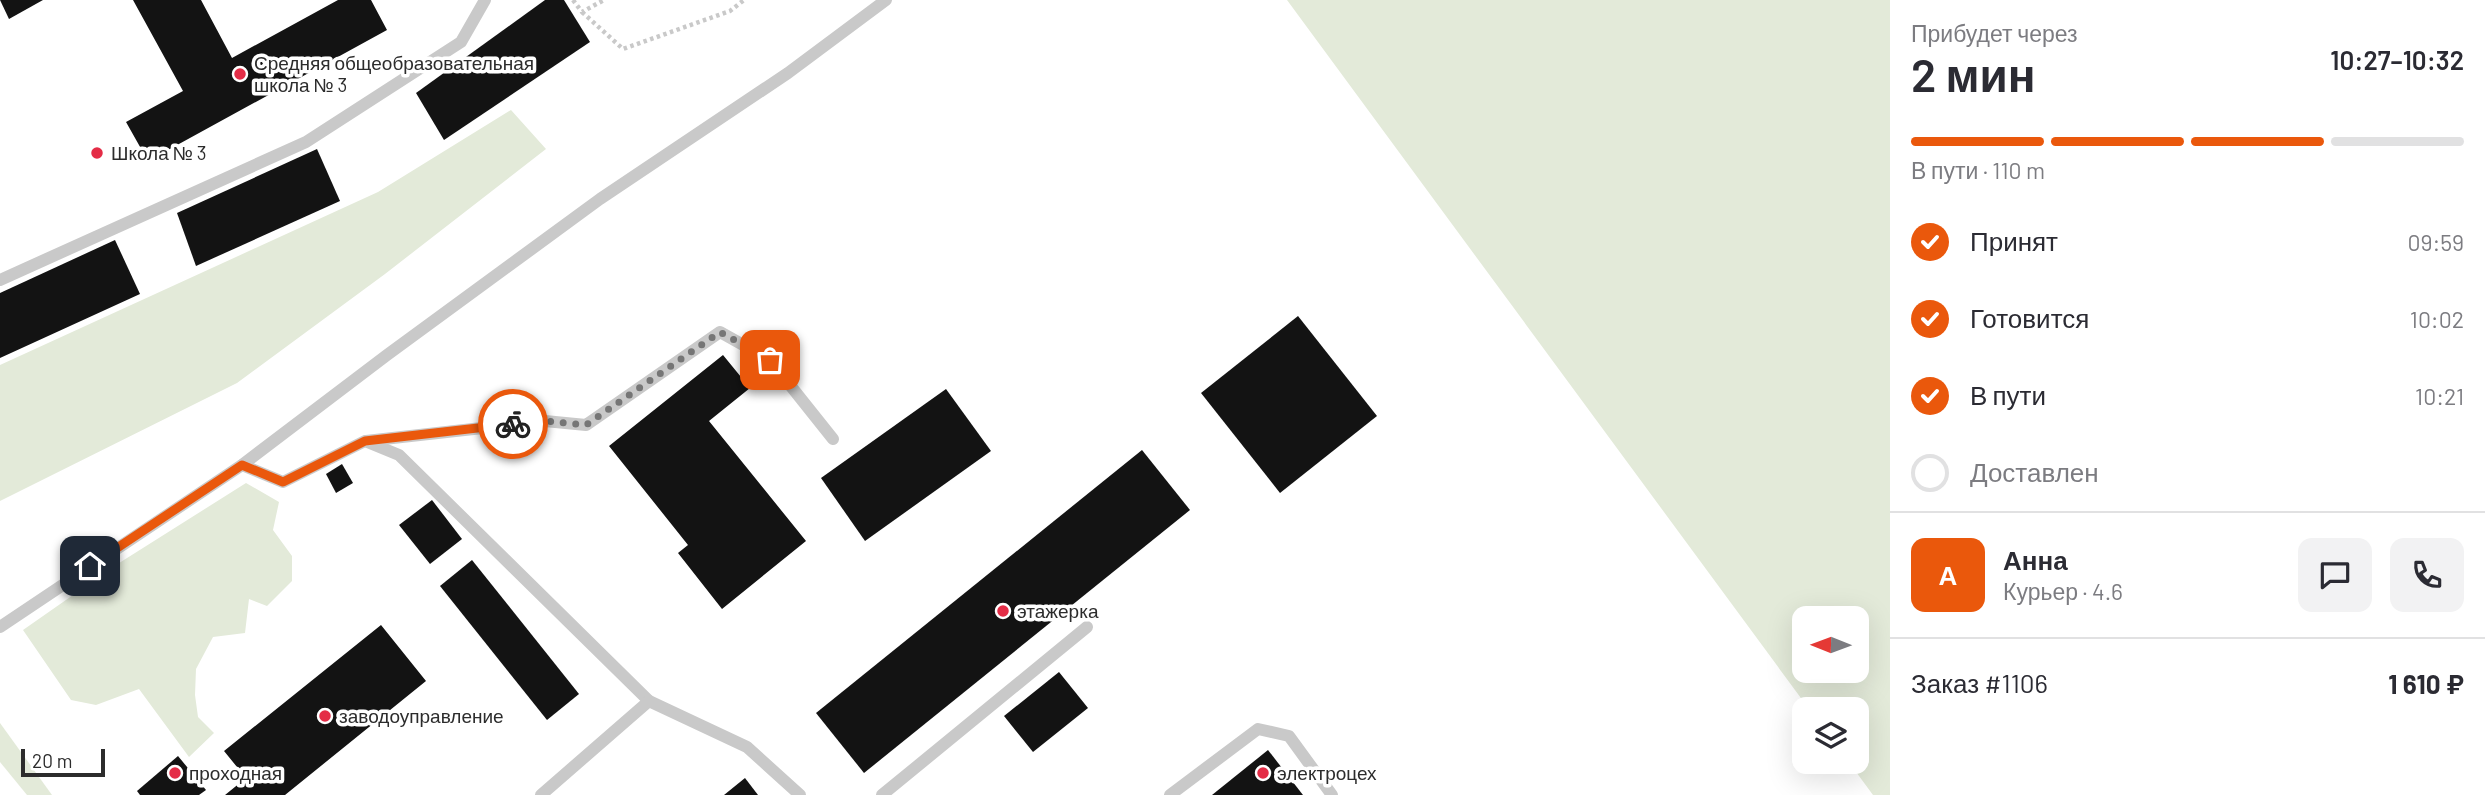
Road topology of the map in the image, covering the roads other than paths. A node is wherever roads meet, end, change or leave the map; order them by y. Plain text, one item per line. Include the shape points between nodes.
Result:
1 (485, 0) edge
2 (886, 0) edge
3 (0, 280) edge
4 (833, 439) dead end
5 (365, 441) junction
6 (242, 465) junction
7 (0, 627) edge
8 (1087, 627) dead end
9 (649, 701) junction
10 (541, 795) edge
11 (800, 795) edge
12 (882, 795) edge
13 (1170, 795) edge
14 (1332, 795) edge

1 - 3 lane via 461,42 306,142
2 - 6 lane via 788,73 600,199
4 - 5 lane via 770,360 720,332 586,425 545,421
5 - 6 lane via 283,482
5 - 9 lane via 399,456
6 - 7 lane
8 - 12 lane
9 - 10 lane
9 - 11 lane via 747,747
13 - 14 lane via 1258,729 1289,736

